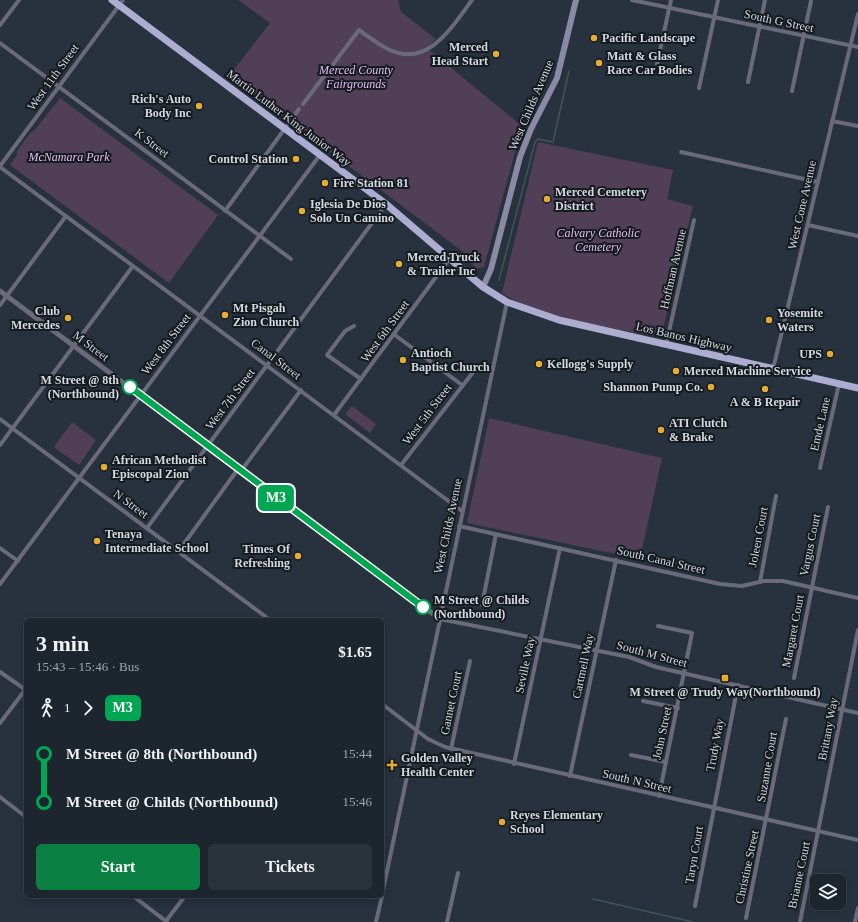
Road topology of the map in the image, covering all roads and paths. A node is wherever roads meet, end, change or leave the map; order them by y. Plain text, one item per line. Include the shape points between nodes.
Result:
1 (19, 0) edge
2 (112, 0) edge
3 (472, 0) edge
4 (576, 0) edge
5 (632, 0) edge
6 (671, 0) edge
7 (718, 0) edge
8 (765, 0) edge
9 (811, 1) edge
10 (121, 2) edge
11 (669, 8) junction
12 (858, 14) edge
13 (714, 18) junction
14 (0, 25) edge
15 (760, 27) junction
16 (804, 36) junction
17 (0, 43) edge
18 (850, 46) junction
19 (858, 47) edge
20 (657, 64) dead end
21 (748, 82) dead end
22 (58, 86) junction
23 (699, 88) dead end
24 (792, 91) dead end
25 (303, 104) dead end
26 (299, 109) dead end
27 (832, 121) junction
28 (858, 126) edge
29 (284, 128) junction
30 (681, 152) dead end
31 (320, 154) junction
32 (0, 166) edge
33 (818, 182) junction
34 (386, 204) junction
35 (225, 211) junction
36 (66, 216) junction
37 (694, 220) dead end
38 (808, 225) junction
39 (259, 236) junction
40 (858, 236) edge
41 (450, 258) junction
42 (291, 259) dead end
43 (133, 266) junction
44 (483, 287) junction
45 (0, 291) edge
46 (7, 296) junction
47 (506, 302) junction
48 (0, 305) edge
49 (200, 315) junction
50 (354, 326) dead end
51 (394, 335) junction
52 (666, 345) junction
53 (74, 346) junction
54 (268, 366) junction
55 (773, 369) junction
56 (492, 371) junction
57 (362, 379) junction
58 (839, 384) junction
59 (462, 385) junction
60 (858, 388) edge
61 (301, 390) junction
62 (141, 395) junction
63 (334, 415) junction
64 (0, 419) edge
65 (12, 428) junction
66 (0, 445) edge
67 (207, 446) junction
68 (401, 465) junction
69 (820, 468) dead end
70 (239, 470) junction
71 (79, 477) junction
72 (776, 496) dead end
73 (828, 507) dead end
74 (462, 511) junction
75 (459, 526) junction
76 (147, 528) junction
77 (496, 534) junction
78 (0, 548) edge
79 (560, 548) junction
80 (178, 552) junction
81 (616, 560) junction
82 (18, 561) junction
83 (760, 582) junction
84 (0, 584) edge
85 (812, 587) junction
86 (858, 598) edge
87 (482, 606) dead end
88 (267, 618) edge
89 (440, 619) junction
90 (658, 626) dead end
91 (858, 630) edge
92 (541, 640) junction
93 (596, 650) junction
94 (470, 661) dead end
95 (0, 672) edge
96 (684, 673) junction
97 (794, 678) dead end
98 (738, 685) junction
99 (24, 689) edge
100 (24, 693) edge
101 (643, 701) dead end
102 (384, 706) edge
103 (678, 708) junction
104 (842, 709) junction
105 (858, 713) edge
106 (786, 718) dead end
107 (0, 723) edge
108 (416, 730) junction
109 (451, 749) junction
110 (631, 755) dead end
111 (666, 762) junction
112 (514, 764) junction
113 (570, 776) junction
114 (659, 796) junction
115 (0, 797) edge
116 (713, 808) junction
117 (24, 815) edge
118 (767, 820) junction
119 (818, 832) junction
120 (858, 840) edge
121 (458, 873) dead end
122 (384, 885) edge
123 (136, 898) edge
124 (184, 898) edge
125 (381, 898) edge
126 (695, 906) dead end
127 (858, 908) edge
128 (746, 918) dead end
129 (167, 922) edge
130 (376, 922) edge
131 (447, 922) edge
132 (800, 922) edge
133 (855, 922) edge

1 - 14 street
2 - 10 highway, Martin Luther King Junior Way
3 - 25 street via 444,38 424,51 405,55 391,51 359,30
4 - 44 main road, West Childs Avenue via 557,78 524,146 491,269
5 - 11 street, South G Street
6 - 11 street
7 - 13 street
8 - 15 street
9 - 16 street
10 - 22 street, West 11th Street
10 - 29 highway, Martin Luther King Junior Way
11 - 13 street, South G Street
11 - 20 street
12 - 18 street, West Cone Avenue
13 - 15 street, South G Street
13 - 23 street
15 - 16 street, South G Street
15 - 21 street
16 - 18 street, South G Street
16 - 24 street
17 - 22 street, K Street
18 - 19 street, South G Street
18 - 27 street, West Cone Avenue
22 - 32 street, West 11th Street
22 - 35 street, K Street
26 - 29 street
27 - 28 street
27 - 33 street, West Cone Avenue
29 - 31 highway, Martin Luther King Junior Way
29 - 35 street
30 - 33 street
31 - 34 highway, Martin Luther King Junior Way
31 - 39 street, West 8th Street
32 - 36 street, Canal Street
33 - 38 street, West Cone Avenue
34 - 41 highway, Martin Luther King Junior Way
34 - 54 street, West 7th Street
35 - 39 street, K Street
36 - 43 street, Canal Street
36 - 46 street
37 - 52 street, Hoffman Avenue
38 - 40 street
38 - 55 street, West Cone Avenue
39 - 42 street, K Street
39 - 49 street, West 8th Street
41 - 44 highway, Martin Luther King Junior Way
41 - 51 street, West 6th Street
43 - 49 street, Canal Street
43 - 53 street
44 - 47 highway, Martin Luther King Junior Way
45 - 46 street, M Street
46 - 48 street
46 - 53 street, M Street
47 - 52 highway, Los Banos Highway via 559,320
47 - 56 street, West Childs Avenue
49 - 54 street, Canal Street
49 - 62 street, West 8th Street
50 - 57 street via 345,331 327,355
51 - 57 street, West 6th Street
51 - 59 street
52 - 55 highway, Los Banos Highway
53 - 62 street, M Street
53 - 65 street
54 - 61 street, Canal Street
54 - 67 street, West 7th Street
55 - 58 highway, Los Banos Highway
56 - 59 street, West 5th Street via 478,369
56 - 74 street, West Childs Avenue
57 - 63 street, West 6th Street
58 - 60 highway, Los Banos Highway
58 - 69 street, Emde Lane
59 - 68 street, West 5th Street
61 - 63 street, Canal Street
61 - 70 street
62 - 67 street, M Street
62 - 71 street, West 8th Street
63 - 68 street, Canal Street
64 - 65 street, N Street
65 - 66 street
65 - 71 street, N Street
67 - 70 street, M Street
67 - 76 street, West 7th Street
68 - 74 street, Canal Street
70 - 80 street
70 - 89 street, M Street
71 - 76 street, N Street
71 - 82 street, West 8th Street
72 - 83 street, Joleen Court
73 - 85 street, Vargus Court
74 - 75 street, West Childs Avenue
75 - 77 street, South Canal Street
75 - 89 street, West Childs Avenue
76 - 80 street, N Street
77 - 79 street, South Canal Street
77 - 87 street
78 - 82 street
79 - 81 street, South Canal Street
79 - 92 street, Seville Way
80 - 88 street, N Street
81 - 83 street, South Canal Street via 732,586
81 - 93 street, Cartmell Way
82 - 84 street, West 8th Street
83 - 85 street, South Canal Street via 783,580
85 - 86 street, South Canal Street
85 - 97 street, Margaret Court
89 - 92 street, South M Street
89 - 108 street, West Childs Avenue
90 - 96 street, John Street via 692,633
91 - 104 street, Brittany Way
92 - 93 street, South M Street
92 - 112 street, Seville Way
93 - 96 street, South M Street
93 - 113 street, Cartmell Way
94 - 109 street, Gannet Court
95 - 99 street
96 - 98 street, South M Street
96 - 103 street, John Street
98 - 104 street, South M Street
98 - 116 street, Trudy Way
100 - 107 street
101 - 103 street
102 - 108 street
103 - 111 street, John Street
104 - 105 street, South M Street
104 - 119 street, Brittany Way
106 - 118 street, Suzanne Court
108 - 109 street, South N Street
108 - 122 street, West Childs Avenue
109 - 112 street, South N Street
110 - 111 street
111 - 114 street, John Street
112 - 113 street, South N Street
113 - 114 street, South N Street
114 - 116 street, South N Street
115 - 117 street
116 - 118 street, South N Street
116 - 126 street, Taryn Court
118 - 119 street, South N Street
118 - 128 street, Christine Street
119 - 120 street, South N Street
119 - 132 street, Brianne Court
121 - 131 street
123 - 129 street
124 - 129 street
125 - 130 street, West Childs Avenue
127 - 133 street

